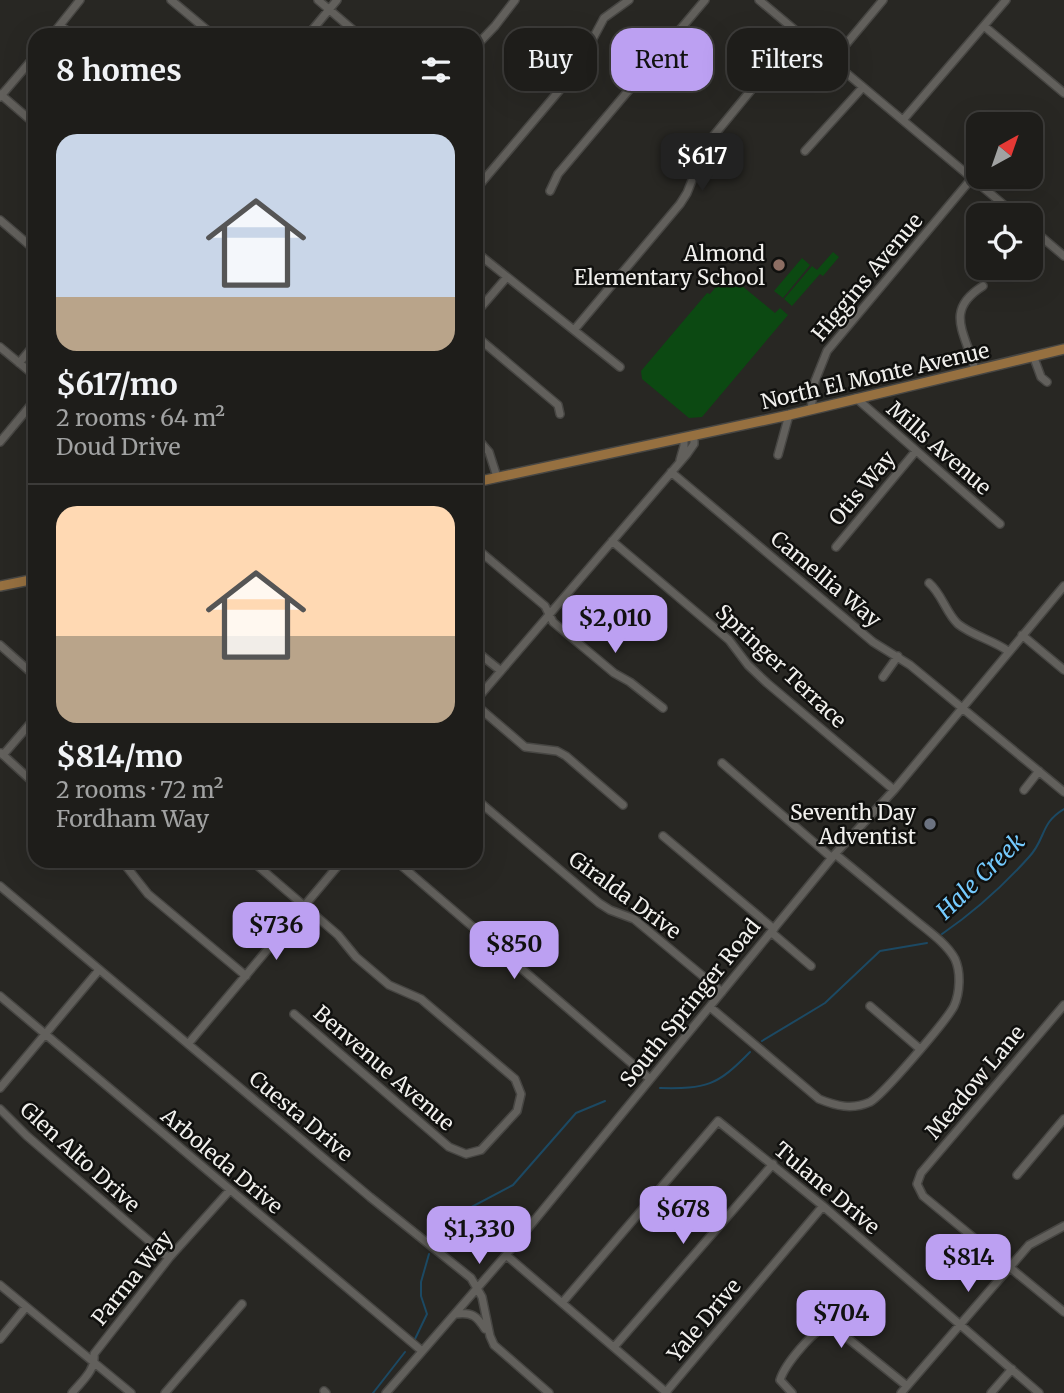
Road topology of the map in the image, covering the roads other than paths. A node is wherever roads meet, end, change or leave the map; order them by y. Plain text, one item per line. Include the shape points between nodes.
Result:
1 (80, 0) edge
2 (171, 0) edge
3 (318, 0) edge
4 (337, 0) edge
5 (515, 0) edge
6 (629, 0) edge
7 (705, 0) edge
8 (759, 0) edge
9 (883, 0) edge
10 (1006, 0) edge
11 (329, 9) junction
12 (60, 25) junction
13 (984, 26) junction
14 (58, 28) edge
15 (64, 28) edge
16 (205, 28) edge
17 (314, 28) edge
18 (351, 28) edge
19 (792, 28) edge
20 (483, 39) edge
21 (848, 42) edge
22 (28, 64) edge
23 (848, 74) edge
24 (863, 87) junction
25 (750, 91) edge
26 (1064, 93) edge
27 (1, 95) edge
28 (28, 118) edge
29 (903, 120) junction
30 (805, 151) dead end
31 (966, 173) edge
32 (483, 181) edge
33 (966, 185) edge
34 (985, 189) edge
35 (550, 191) dead end
36 (1002, 203) edge
37 (0, 220) edge
38 (1043, 238) edge
39 (28, 244) edge
40 (1064, 256) edge
41 (483, 257) edge
42 (507, 277) junction
43 (983, 286) dead end
44 (483, 305) edge
45 (575, 330) junction
46 (483, 342) edge
47 (0, 347) edge
48 (1064, 349) edge
49 (28, 352) edge
50 (1034, 358) junction
51 (19, 363) junction
52 (620, 367) dead end
53 (28, 370) edge
54 (975, 370) junction
55 (1046, 382) dead end
56 (856, 398) junction
57 (28, 408) edge
58 (811, 409) junction
59 (560, 414) dead end
60 (789, 415) junction
61 (694, 435) junction
62 (684, 437) junction
63 (0, 442) edge
64 (483, 445) edge
65 (915, 452) junction
66 (778, 455) dead end
67 (680, 462) junction
68 (671, 472) junction
69 (497, 477) junction
70 (483, 480) edge
71 (1000, 524) dead end
72 (612, 541) junction
73 (836, 547) dead end
74 (483, 554) edge
75 (28, 580) edge
76 (929, 583) dead end
77 (0, 586) edge
78 (1064, 586) edge
79 (549, 614) junction
80 (1022, 635) junction
81 (0, 645) edge
82 (1008, 651) junction
83 (898, 656) junction
84 (483, 657) edge
85 (28, 670) edge
86 (1064, 670) edge
87 (500, 671) junction
88 (883, 677) dead end
89 (483, 694) edge
90 (962, 707) junction
91 (663, 708) dead end
92 (483, 709) edge
93 (28, 725) edge
94 (1, 754) edge
95 (722, 763) dead end
96 (1039, 771) junction
97 (28, 777) edge
98 (894, 790) junction
99 (1024, 790) dead end
100 (1064, 792) edge
101 (483, 805) edge
102 (623, 805) dead end
103 (663, 836) dead end
104 (834, 856) junction
105 (128, 868) edge
106 (260, 868) edge
107 (336, 868) edge
108 (404, 868) edge
109 (0, 886) edge
110 (305, 906) junction
111 (772, 930) junction
112 (811, 966) dead end
113 (99, 970) junction
114 (246, 976) junction
115 (722, 992) junction
116 (0, 996) edge
117 (870, 1006) dead end
118 (710, 1007) junction
119 (1063, 1009) edge
120 (294, 1014) dead end
121 (45, 1035) junction
122 (188, 1044) junction
123 (919, 1049) junction
124 (650, 1079) junction
125 (0, 1088) edge
126 (0, 1109) edge
127 (1064, 1119) edge
128 (773, 1164) junction
129 (1017, 1175) dead end
130 (230, 1190) junction
131 (823, 1206) junction
132 (1064, 1226) edge
133 (506, 1255) junction
134 (170, 1258) junction
135 (1009, 1267) junction
136 (0, 1285) edge
137 (477, 1288) junction
138 (562, 1303) junction
139 (242, 1304) dead end
140 (26, 1307) junction
141 (1064, 1312) edge
142 (455, 1314) junction
143 (960, 1324) junction
144 (490, 1336) junction
145 (0, 1339) edge
146 (614, 1347) junction
147 (422, 1352) junction
148 (95, 1363) junction
149 (1012, 1369) junction
150 (904, 1390) edge
151 (667, 1392) edge
152 (72, 1393) edge
153 (131, 1393) edge
154 (165, 1393) edge
155 (386, 1393) edge
156 (549, 1393) edge
157 (792, 1393) edge
158 (991, 1393) edge
159 (1039, 1393) edge

1 - 12 street
2 - 16 street
3 - 11 street
4 - 11 street
5 - 20 street
6 - 32 street via 604,18 575,72
7 - 35 street via 558,174
8 - 19 street
9 - 21 street
10 - 13 street
11 - 17 street
11 - 18 street
12 - 14 street
12 - 15 street
13 - 26 street
13 - 29 street
22 - 27 street
23 - 24 street
24 - 29 street
24 - 30 street
25 - 45 street via 706,145 680,205
27 - 28 street
29 - 31 street
33 - 58 street, Higgins Avenue via 827,351 814,381
34 - 36 street
37 - 39 street
38 - 40 street
41 - 42 street
42 - 44 street
42 - 45 street
43 - 54 street via 968,295 960,309
45 - 52 street
46 - 59 street via 558,405
47 - 51 street
48 - 50 main road, North El Monte Avenue
49 - 51 street
50 - 54 main road, North El Monte Avenue
50 - 55 street
51 - 53 street
54 - 56 main road, North El Monte Avenue
56 - 58 main road, North El Monte Avenue
56 - 65 street, Mills Avenue
57 - 63 street
58 - 60 main road, North El Monte Avenue
60 - 61 main road, North El Monte Avenue
60 - 66 street
61 - 62 main road, North El Monte Avenue
61 - 67 street via 694,444
62 - 67 street
62 - 69 main road, North El Monte Avenue
64 - 69 street
65 - 71 street, Mills Avenue
65 - 73 street, Otis Way
67 - 68 street
68 - 72 street
68 - 83 street, Camellia Way via 873,642
69 - 70 main road, North El Monte Avenue
72 - 79 street
72 - 98 street, Springer Terrace via 729,640 767,683
74 - 79 street
75 - 77 main road
76 - 82 street via 957,623
78 - 80 street, South Springer Road
79 - 87 street
79 - 91 street via 614,673
80 - 82 street, South Springer Road
80 - 86 street
81 - 85 street
82 - 90 street, South Springer Road
83 - 88 street
83 - 90 street, Camellia Way
84 - 87 street
87 - 89 street
90 - 96 street, Camellia Way
90 - 98 street, South Springer Road
92 - 102 street via 525,747 566,756
93 - 94 street
94 - 97 street
95 - 104 street
96 - 99 street
96 - 100 street, Camellia Way
98 - 104 street, South Springer Road
101 - 115 street, Giralda Drive via 599,903 634,919
103 - 111 street
104 - 111 street, South Springer Road
104 - 123 street via 934,936 955,960 960,981 954,1006
105 - 114 street via 148,894
106 - 110 street, Benvenue Avenue
107 - 110 street
108 - 124 street
109 - 113 street, Cuesta Drive
110 - 114 street
110 - 120 street, Benvenue Avenue via 388,985 421,999 515,1079 521,1094 517,1111 481,1150 466,1154 449,1147
111 - 112 street
111 - 115 street, South Springer Road
113 - 121 street
113 - 122 street, Cuesta Drive
114 - 122 street
115 - 118 street, South Springer Road
116 - 121 street, Arboleda Drive
117 - 123 street
118 - 123 street via 819,1099 838,1107 871,1101
118 - 124 street, South Springer Road
119 - 135 street, Meadow Lane via 921,1173 917,1184 923,1196
121 - 125 street
121 - 130 street, Arboleda Drive
122 - 137 street, Cuesta Drive via 471,1278
124 - 133 street, South Springer Road
126 - 134 street, Glen Alto Drive
127 - 129 street
128 - 131 street, Tulane Drive
128 - 138 street, Tulane Drive via 718,1121
128 - 146 street
130 - 134 street, Parma Way
130 - 147 street, Arboleda Drive
131 - 143 street, Tulane Drive
131 - 151 street, Yale Drive
132 - 135 street via 1030,1245
133 - 137 street, South Springer Road
133 - 138 street
134 - 148 street, Parma Way via 94,1354
135 - 141 street
135 - 143 street
136 - 140 street
137 - 142 street, South Springer Road
137 - 144 street, Cuesta Drive
138 - 146 street
139 - 154 street
140 - 145 street
140 - 148 street
142 - 144 street via 475,1315
142 - 147 street, South Springer Road
143 - 149 street, Tulane Drive
143 - 150 street
144 - 156 street, Cuesta Drive via 502,1353
146 - 151 street
147 - 155 street, South Springer Road
148 - 152 street, Parma Way
148 - 153 street
149 - 158 street
149 - 159 street, Tulane Drive
150 - 157 street via 830,1324 822,1327 783,1372 780,1380

